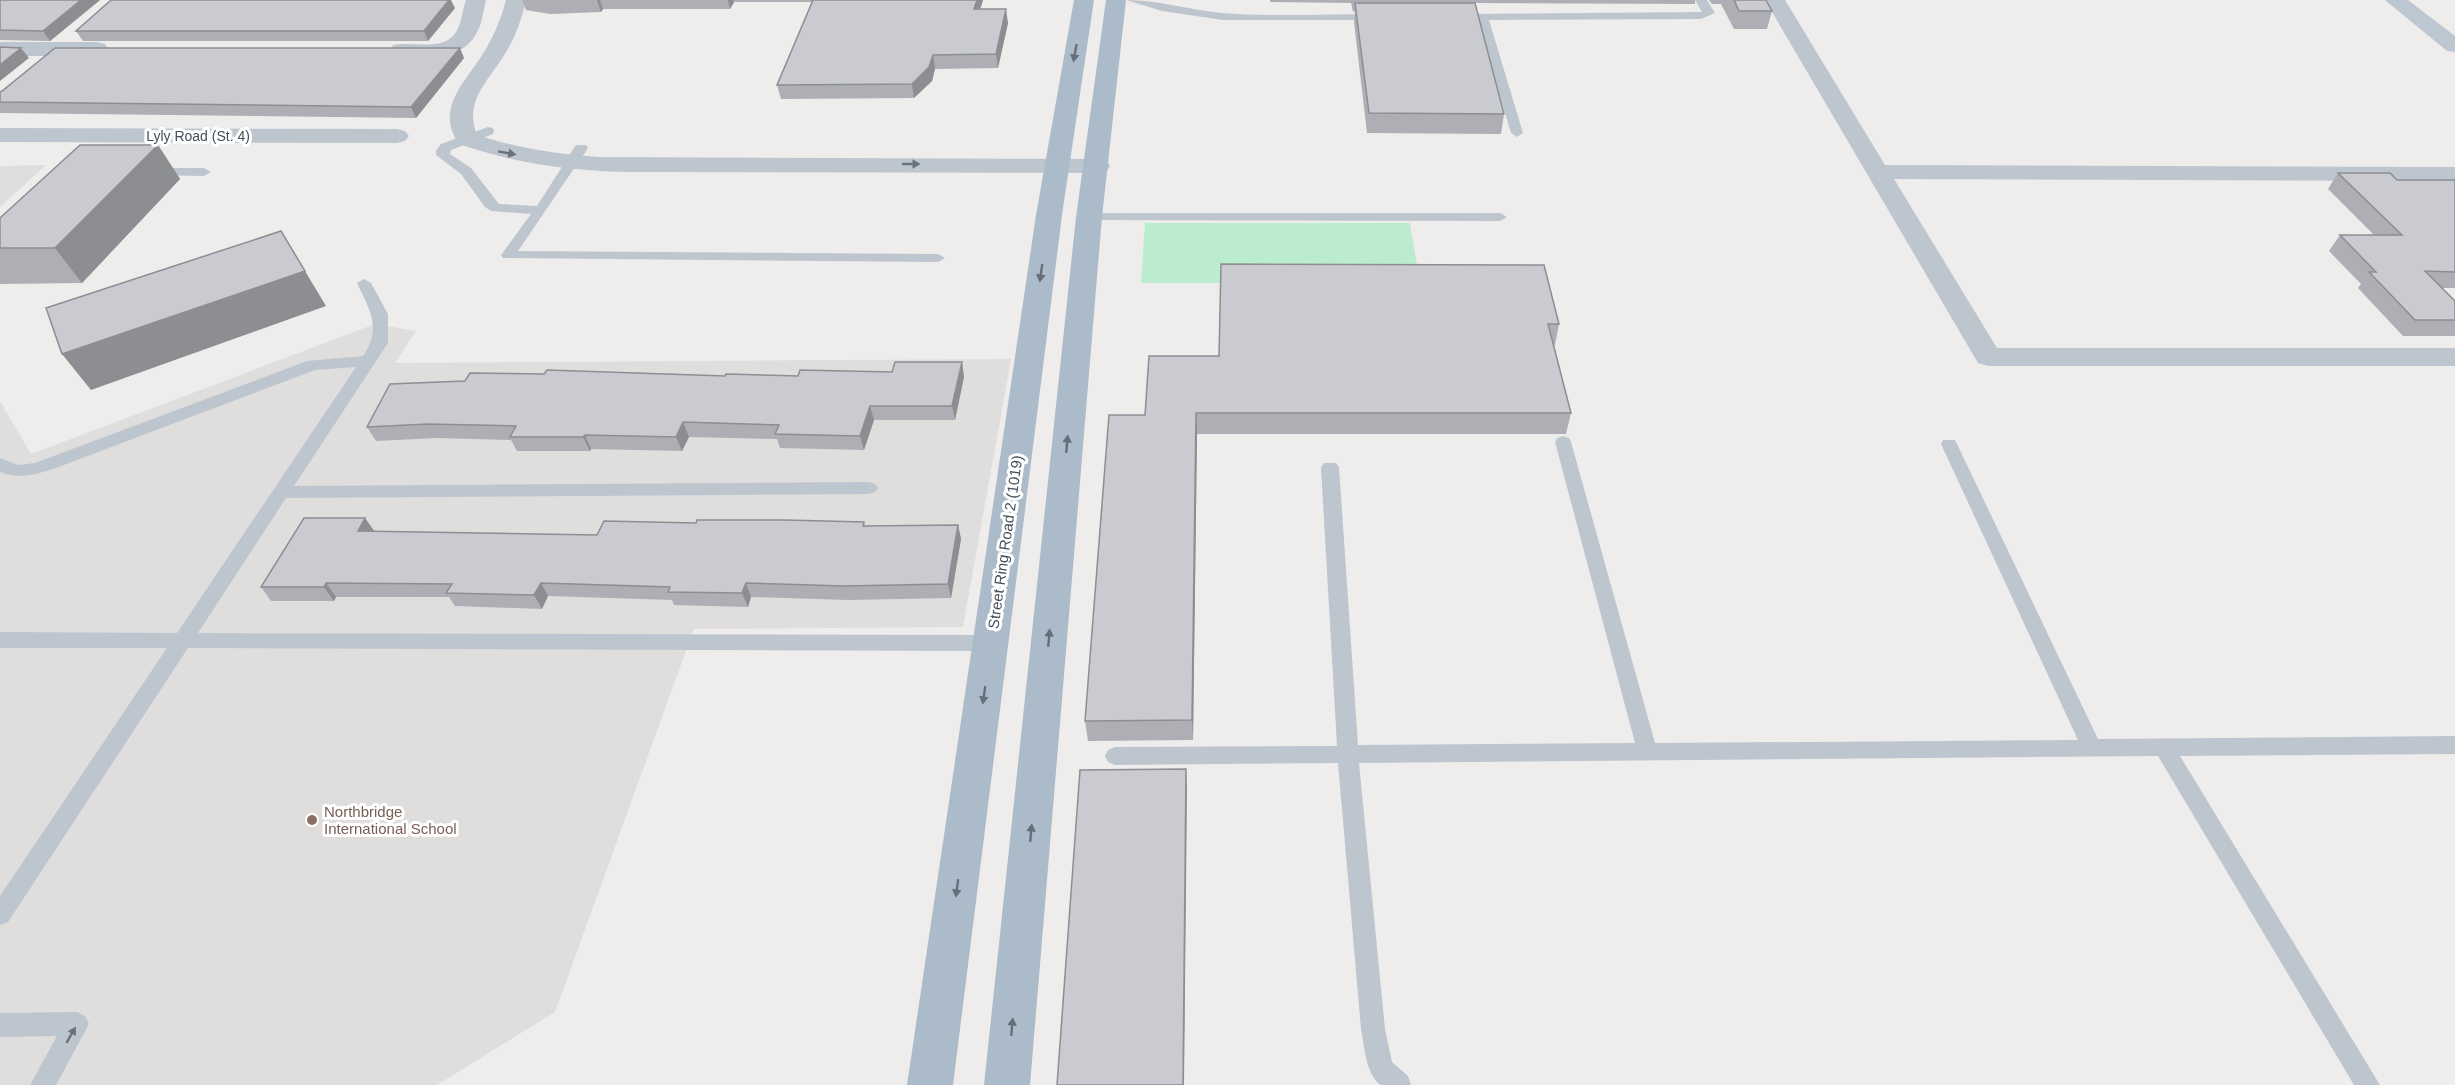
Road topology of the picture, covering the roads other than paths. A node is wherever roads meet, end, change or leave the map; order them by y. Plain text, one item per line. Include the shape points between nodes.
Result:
1 (476, 0) edge
2 (516, 0) edge
3 (1084, 0) edge
4 (1116, 0) edge
5 (1132, 0) edge
6 (1701, 0) edge
7 (1775, 0) edge
8 (2395, 0) edge
9 (1175, 5) edge
10 (1389, 17) edge
11 (1447, 17) edge
12 (1482, 17) junction
13 (82, 28) edge
14 (2455, 46) edge
15 (0, 49) edge
16 (56, 49) junction
17 (116, 49) edge
18 (379, 50) edge
19 (32, 69) edge
20 (472, 132) junction
21 (1516, 133) dead end
22 (0, 135) edge
23 (397, 136) dead end
24 (577, 154) junction
25 (1059, 155) junction
26 (1099, 156) junction
27 (140, 172) edge
28 (204, 172) dead end
29 (1878, 172) junction
30 (2455, 174) edge
31 (541, 210) junction
32 (1089, 217) junction
33 (1500, 217) dead end
34 (938, 258) dead end
35 (364, 284) dead end
36 (2455, 357) edge
37 (368, 362) junction
38 (1563, 442) edge
39 (1949, 444) dead end
40 (0, 464) edge
41 (1330, 467) dead end
42 (869, 488) dead end
43 (282, 492) junction
44 (0, 640) edge
45 (183, 640) junction
46 (991, 643) junction
47 (2455, 745) edge
48 (2164, 747) junction
49 (2092, 748) junction
50 (1647, 751) junction
51 (1348, 754) junction
52 (1115, 756) dead end
53 (0, 915) edge
54 (0, 1025) edge
55 (42, 1085) edge
56 (930, 1085) edge
57 (1007, 1085) edge
58 (1399, 1085) edge
59 (2368, 1085) edge

1 - 18 street via 465,37 456,44 439,50
2 - 20 street via 512,18 492,58 460,110
3 -> 25 main road, Street Ring Road 2 (1019)
4 - 26 main road
5 - 9 lane
6 - 12 lane via 1708,13 1701,16
7 - 29 street
8 - 14 street
9 - 10 lane via 1237,13
11 - 12 lane
12 - 21 lane
13 - 16 street
15 - 16 street
16 - 17 street
16 - 19 street
20 - 24 street via 491,150
20 - 31 lane via 446,147 443,155 466,171 496,208
22 - 23 street, Lyly Road (St. 4)
24 - 25 street via 627,164
24 - 31 lane
25 - 26 street
25 -> 46 main road, Street Ring Road 2 (1019)
26 - 32 main road
27 - 28 lane
29 - 30 street
29 - 36 street via 1988,357
31 - 34 lane via 508,255
32 - 33 lane
57 -> 32 main road
35 - 37 lane via 380,314 380,343
37 - 40 lane via 313,365 50,464 22,471 9,471
37 - 43 lane
38 - 50 lane
39 - 49 lane
41 - 51 lane
42 - 43 lane
43 - 45 lane
44 - 45 lane
45 - 46 lane
45 - 53 lane
46 -> 56 main road, Street Ring Road 2 (1019)
47 - 48 lane
48 - 49 lane
48 - 59 lane
49 - 50 lane
50 - 51 lane
51 - 52 lane
51 - 58 lane via 1373,1029 1381,1069
55 -> 54 lane via 77,1024

